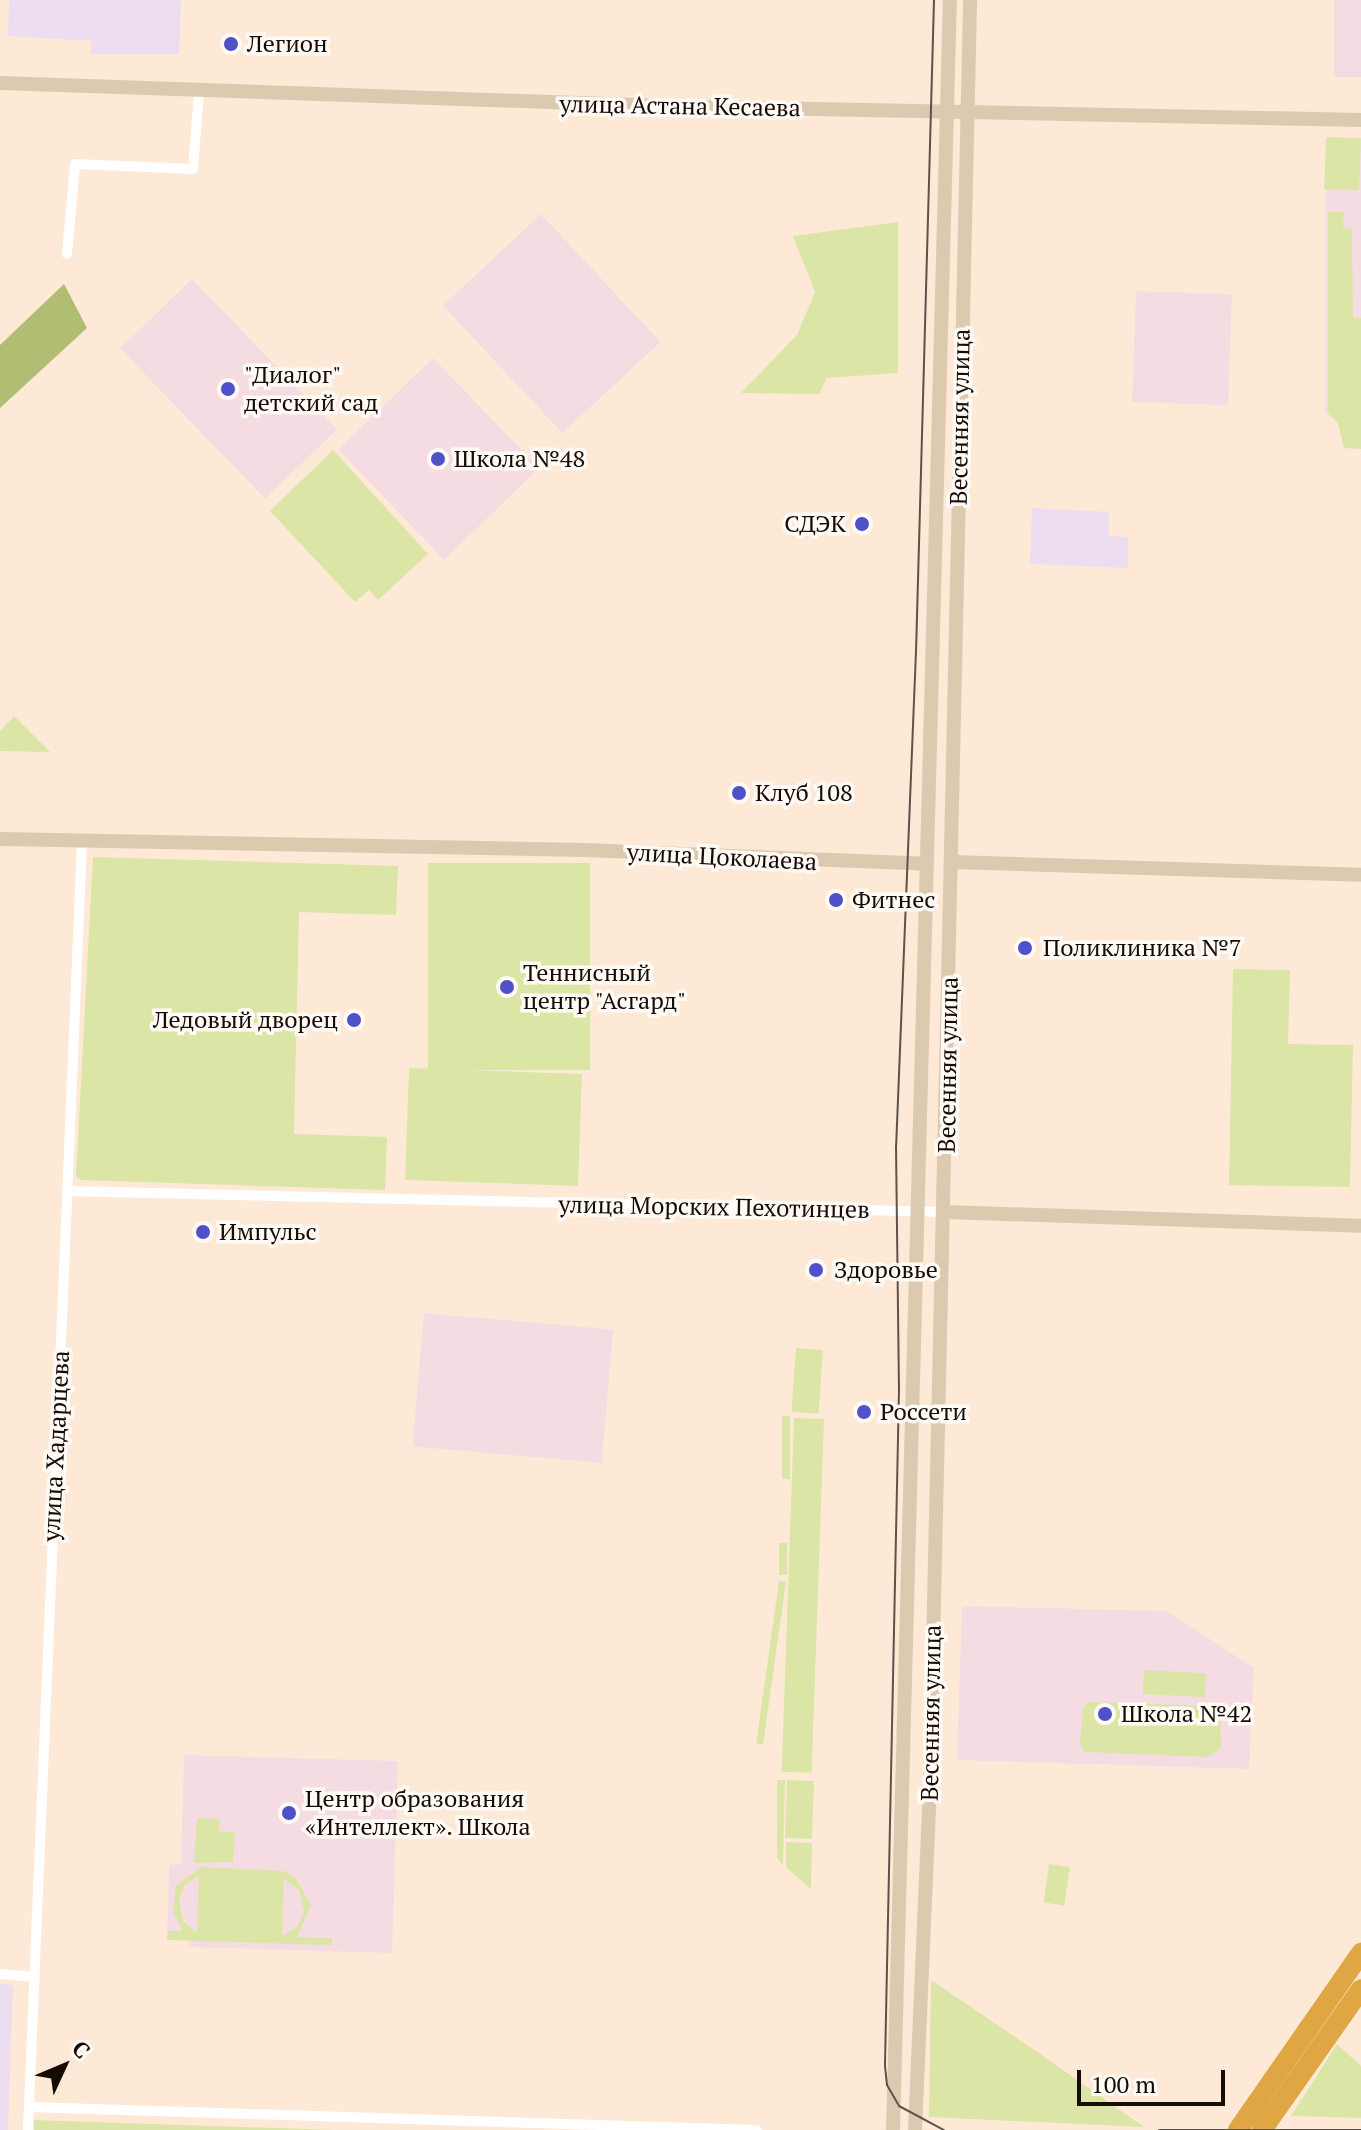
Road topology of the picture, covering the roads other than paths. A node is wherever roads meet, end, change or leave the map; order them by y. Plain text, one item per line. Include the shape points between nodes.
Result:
1 (950, 0) edge
2 (970, 0) edge
3 (0, 83) edge
4 (199, 92) junction
5 (947, 110) junction
6 (968, 110) junction
7 (1361, 120) edge
8 (67, 254) dead end
9 (0, 839) edge
10 (82, 843) junction
11 (952, 862) junction
12 (927, 864) junction
13 (1361, 875) edge
14 (68, 1191) junction
15 (920, 1211) junction
16 (945, 1212) junction
17 (1361, 1226) edge
18 (1361, 1953) edge
19 (0, 1974) edge
20 (34, 1977) junction
21 (1361, 1989) edge
22 (29, 2107) junction
23 (28, 2130) edge
24 (757, 2130) edge
25 (893, 2130) edge
26 (915, 2130) edge
27 (1238, 2130) edge
28 (1262, 2130) edge

1 - 5 street, Весенняя улица
2 - 6 street, Весенняя улица
3 - 4 street, улица Астана Кесаева
4 - 5 street, улица Астана Кесаева
4 - 8 street via 193,169 75,164
5 - 6 street, улица Астана Кесаева
5 - 12 street, Весенняя улица
6 - 7 street, улица Астана Кесаева
6 - 11 street, Весенняя улица
9 - 10 street
10 - 12 street, улица Цоколаева via 584,850
10 - 14 street, улица Хадарцева
11 - 12 street, улица Цоколаева
11 - 13 street, улица Цоколаева
11 - 16 street, Весенняя улица
12 - 15 street, Весенняя улица
14 - 15 street, улица Морских Пехотинцев
14 - 20 street, улица Хадарцева
15 - 16 street, улица Морских Пехотинцев
15 - 25 street, Весенняя улица
16 - 17 street, улица Морских Пехотинцев
16 - 26 street, Весенняя улица
18 - 27 highway
19 - 20 street
20 - 22 street, улица Хадарцева
21 - 28 highway
22 - 23 street, улица Хадарцева
22 - 24 street

